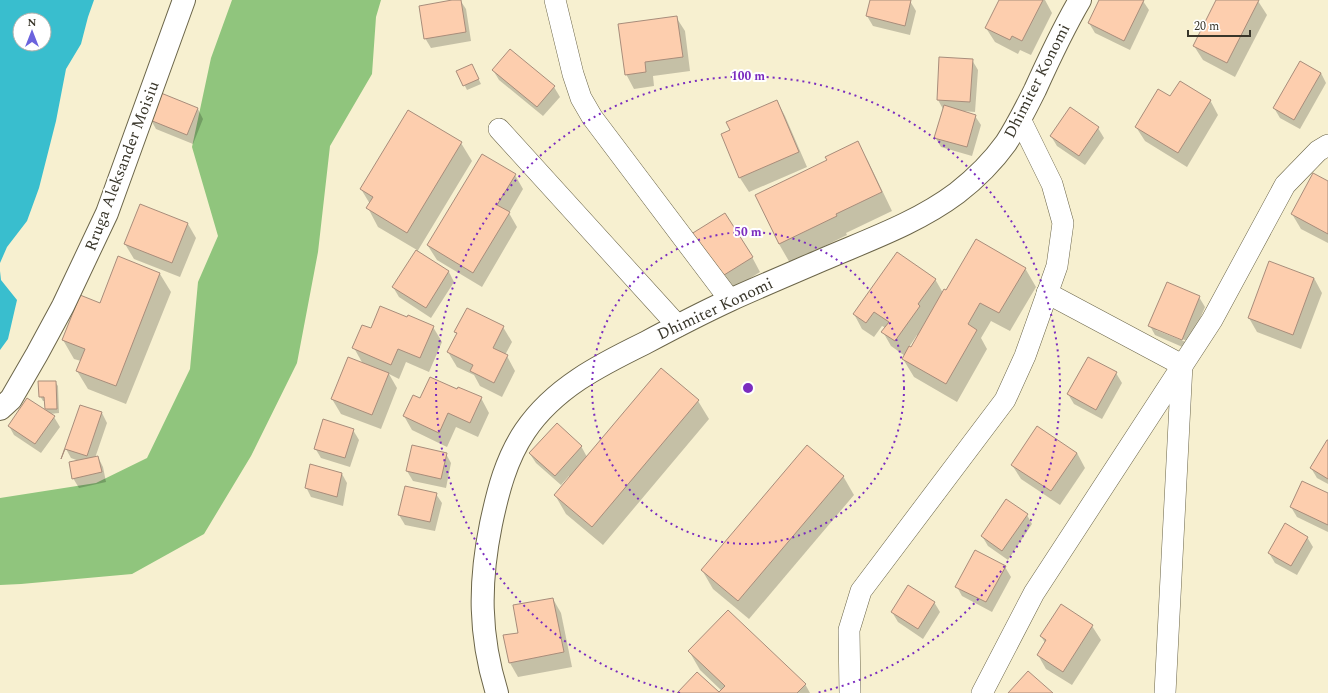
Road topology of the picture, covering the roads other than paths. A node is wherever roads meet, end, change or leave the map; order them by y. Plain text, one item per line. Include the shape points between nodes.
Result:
1 (184, 0) edge
2 (556, 0) edge
3 (1080, 0) edge
4 (1020, 119) junction
5 (499, 129) dead end
6 (1328, 145) edge
7 (1047, 292) junction
8 (730, 300) junction
9 (678, 326) junction
10 (1182, 365) junction
11 (0, 409) edge
12 (497, 693) edge
13 (850, 693) edge
14 (982, 693) edge
15 (1165, 693) edge

1 - 11 main road, Rruga Aleksander Moisiu via 107,213 56,320 11,399
2 - 8 street via 580,98
3 - 4 main road, Dhimiter Konomi via 1066,22
4 - 7 street via 1052,184 1063,223 1057,266
4 - 8 main road, Dhimiter Konomi via 991,162 959,192 937,207
5 - 9 street
6 - 10 street via 1318,151 1285,185 1212,320
7 - 10 street
7 - 13 street via 1025,356 1005,400 861,591 849,630
8 - 9 main road, Dhimiter Konomi
9 - 12 main road, Dhimiter Konomi via 580,378 542,410 526,429 512,453 496,497 483,573 484,638
10 - 14 street via 1034,594
10 - 15 street

